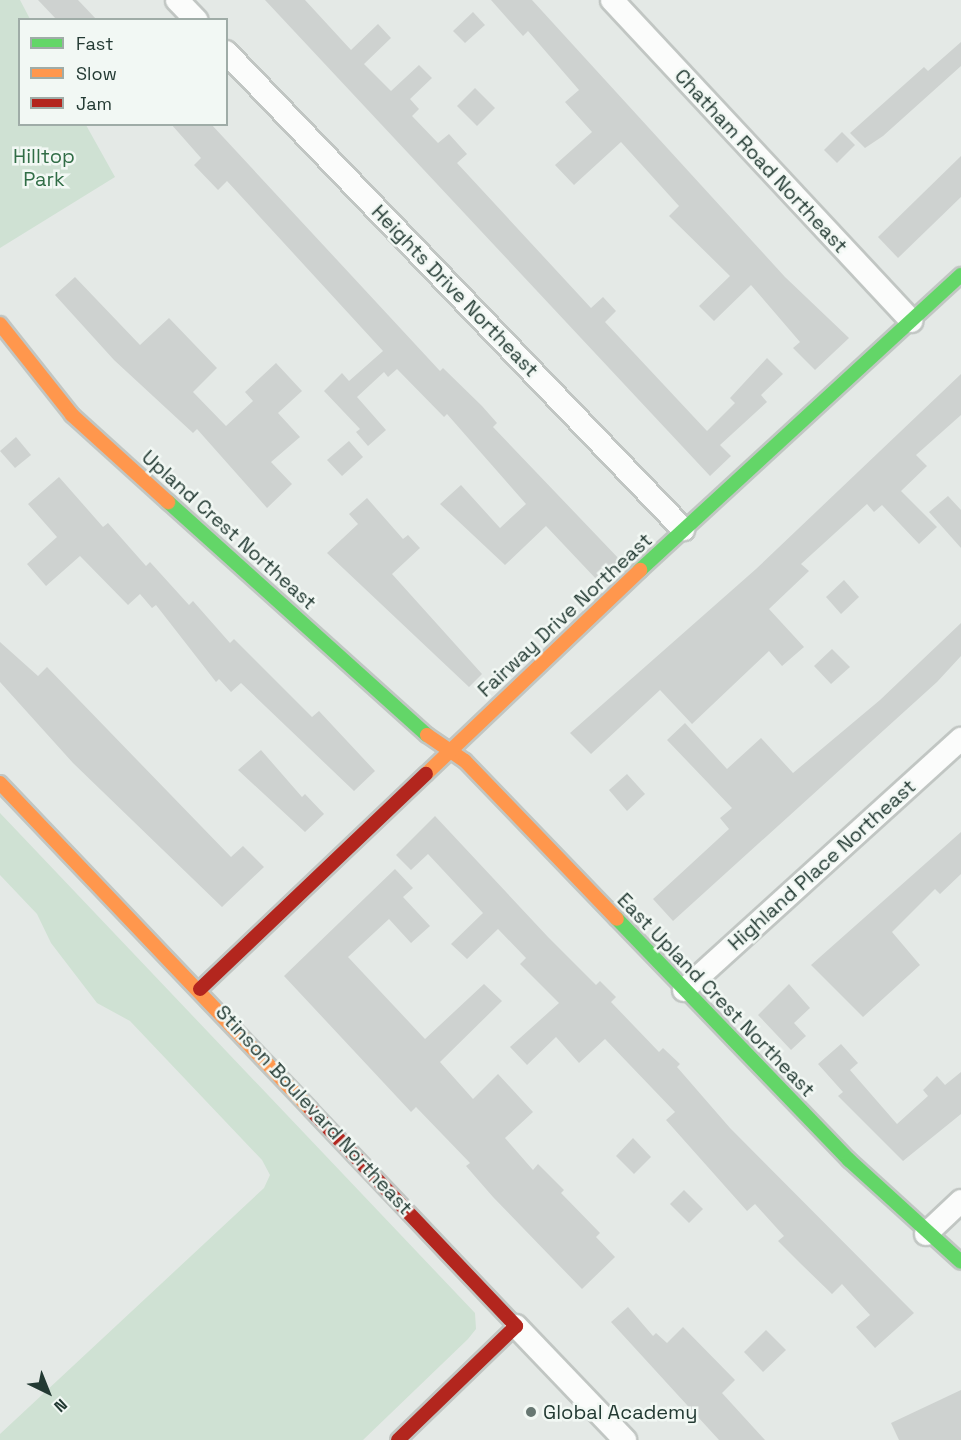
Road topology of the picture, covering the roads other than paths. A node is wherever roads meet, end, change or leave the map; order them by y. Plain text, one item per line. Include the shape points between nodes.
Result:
1 (177, 0) edge
2 (612, 0) edge
3 (194, 18) edge
4 (228, 54) edge
5 (961, 274) edge
6 (911, 321) junction
7 (0, 324) edge
8 (683, 530) junction
9 (961, 739) edge
10 (447, 753) junction
11 (0, 783) edge
12 (200, 989) junction
13 (684, 990) junction
14 (961, 1201) edge
15 (926, 1234) junction
16 (961, 1262) edge
17 (516, 1326) junction
18 (398, 1440) edge
19 (625, 1440) edge

1 - 3 street
2 - 6 street, Chatham Road Northeast
4 - 8 street, Heights Drive Northeast
5 - 6 street, Fairway Drive Northeast
6 - 8 street, Fairway Drive Northeast
7 - 10 street, Upland Crest Northeast via 72,415
8 - 10 street, Fairway Drive Northeast
9 - 13 street, Highland Place Northeast
10 - 12 street, Fairway Drive Northeast
10 - 13 street, East Upland Crest Northeast via 465,761
11 - 12 street, Stinson Boulevard Northeast
12 - 17 street, Stinson Boulevard Northeast
13 - 15 street, East Upland Crest Northeast
14 - 15 street
15 - 16 street, East Upland Crest Northeast
17 - 18 street
17 - 19 street, Stinson Boulevard Northeast

